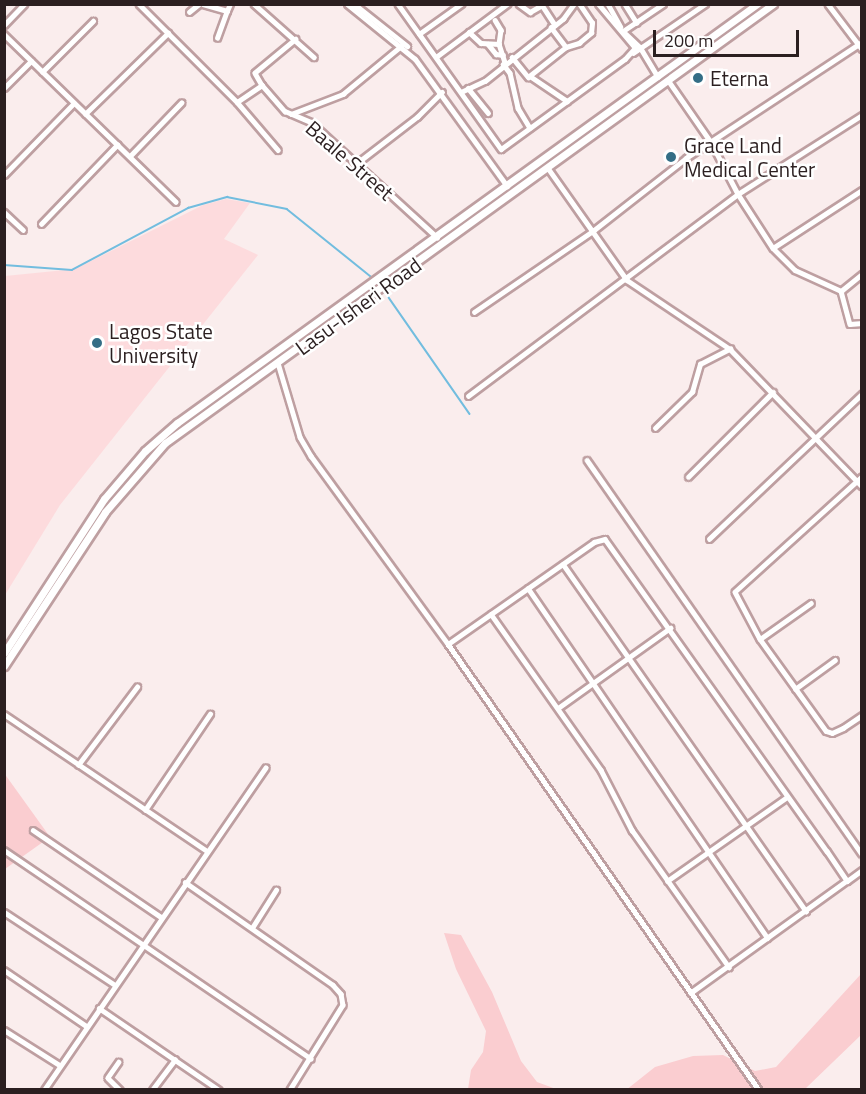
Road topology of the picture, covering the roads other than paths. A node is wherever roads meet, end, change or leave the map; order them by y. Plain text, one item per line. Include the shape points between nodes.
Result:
1 (24, 4) edge
2 (139, 4) edge
3 (201, 4) edge
4 (230, 4) edge
5 (254, 4) edge
6 (347, 4) edge
7 (354, 4) edge
8 (398, 4) edge
9 (460, 4) edge
10 (507, 4) edge
11 (519, 4) edge
12 (576, 4) edge
13 (598, 4) edge
14 (608, 4) edge
15 (625, 4) edge
16 (663, 4) edge
17 (705, 4) edge
18 (757, 4) edge
19 (773, 4) edge
20 (828, 4) edge
21 (542, 5) edge
22 (226, 11) junction
23 (748, 11) junction
24 (189, 12) dead end
25 (753, 19) junction
26 (495, 20) dead end
27 (93, 21) dead end
28 (637, 23) junction
29 (4, 25) edge
30 (553, 26) junction
31 (623, 31) junction
32 (469, 32) junction
33 (168, 33) junction
34 (4, 34) edge
35 (418, 34) junction
36 (217, 38) dead end
37 (296, 39) junction
38 (488, 44) junction
39 (499, 44) junction
40 (401, 46) junction
41 (860, 46) edge
42 (566, 47) junction
43 (640, 47) junction
44 (503, 55) junction
45 (314, 57) dead end
46 (436, 57) junction
47 (512, 57) junction
48 (626, 58) junction
49 (31, 61) junction
50 (504, 63) junction
51 (42, 72) junction
52 (530, 76) junction
53 (658, 77) junction
54 (668, 80) junction
55 (262, 85) junction
56 (4, 88) edge
57 (468, 88) junction
58 (441, 92) junction
59 (461, 92) junction
60 (567, 101) junction
61 (237, 102) junction
62 (74, 103) junction
63 (181, 104) dead end
64 (488, 113) dead end
65 (85, 114) junction
66 (291, 114) junction
67 (861, 115) edge
68 (530, 128) junction
69 (711, 142) junction
70 (117, 145) junction
71 (278, 150) dead end
72 (130, 156) junction
73 (357, 163) junction
74 (548, 168) junction
75 (4, 175) edge
76 (508, 185) junction
77 (861, 190) edge
78 (738, 194) junction
79 (176, 202) dead end
80 (4, 212) edge
81 (41, 224) dead end
82 (22, 230) dead end
83 (594, 230) junction
84 (437, 237) junction
85 (773, 248) junction
86 (861, 274) edge
87 (627, 280) junction
88 (841, 291) junction
89 (474, 312) dead end
90 (861, 323) edge
91 (730, 349) junction
92 (278, 363) junction
93 (773, 392) junction
94 (861, 394) edge
95 (468, 396) dead end
96 (655, 428) dead end
97 (815, 438) junction
98 (587, 460) dead end
99 (688, 477) dead end
100 (859, 479) edge
101 (861, 486) edge
102 (709, 539) dead end
103 (563, 564) junction
104 (528, 588) junction
105 (811, 603) dead end
106 (491, 614) junction
107 (670, 628) junction
108 (760, 639) junction
109 (448, 644) junction
110 (4, 653) edge
111 (628, 658) junction
112 (835, 660) dead end
113 (4, 666) edge
114 (593, 682) junction
115 (137, 687) dead end
116 (795, 689) junction
117 (558, 708) junction
118 (4, 714) edge
119 (210, 714) dead end
120 (861, 715) edge
121 (78, 765) junction
122 (265, 768) dead end
123 (787, 797) junction
124 (145, 810) junction
125 (747, 825) junction
126 (33, 830) dead end
127 (4, 850) edge
128 (207, 851) junction
129 (707, 853) junction
130 (861, 854) edge
131 (861, 870) edge
132 (667, 881) junction
133 (847, 881) junction
134 (185, 882) junction
135 (276, 890) dead end
136 (806, 910) junction
137 (4, 912) edge
138 (161, 917) junction
139 (252, 928) junction
140 (768, 938) junction
141 (142, 945) junction
142 (729, 967) junction
143 (4, 970) edge
144 (115, 985) junction
145 (691, 993) junction
146 (99, 1008) junction
147 (85, 1025) junction
148 (4, 1030) edge
149 (311, 1059) junction
150 (175, 1060) junction
151 (119, 1062) dead end
152 (58, 1064) junction
153 (209, 1083) junction
154 (44, 1089) edge
155 (120, 1089) edge
156 (152, 1089) edge
157 (205, 1089) edge
158 (219, 1089) edge
159 (290, 1089) edge
160 (759, 1089) edge

1 - 29 street
2 - 33 street
3 - 22 street
3 - 24 street
4 - 22 street
5 - 37 street
6 - 40 street
7 - 76 street via 404,43 430,71
8 - 35 street
9 - 35 street
10 - 32 street
11 - 21 street via 530,12
12 - 30 street
12 - 42 street via 592,23 591,33
13 - 48 street via 635,48
14 - 31 street
15 - 28 street
16 - 28 street
17 - 43 street
18 - 23 main road, Lasu-Isheri Road
19 - 25 main road, Lasu-Isheri Road
20 - 41 street
21 - 30 street
22 - 36 street
23 - 25 main road
23 - 53 main road, Lasu-Isheri Road
25 - 54 main road, Lasu-Isheri Road
26 - 39 street via 501,31
27 - 51 street
28 - 31 street
30 - 42 street
30 - 47 street
31 - 43 street
32 - 38 street via 481,44
32 - 46 street
33 - 61 street
33 - 65 street
34 - 49 street
35 - 46 street
37 - 45 street
37 - 55 street via 255,73
38 - 39 street
38 - 44 street via 496,54
39 - 44 street
40 - 58 street
40 - 66 street via 343,94
41 - 69 street
42 - 52 street
43 - 48 street
43 - 53 street
44 - 50 street
46 - 59 street
47 - 50 street
47 - 52 street via 525,76
48 - 60 street
49 - 51 street
49 - 56 street
50 - 57 street via 485,81
50 - 68 street via 518,108
51 - 62 street
52 - 60 street
53 - 76 main road, Lasu-Isheri Road
54 - 69 street
54 - 74 main road, Lasu-Isheri Road
55 - 61 street
55 - 66 street, Baale Street
57 - 59 street
57 - 64 street
58 - 73 street via 417,117
58 - 76 street
59 - 68 street via 501,149
60 - 68 street
61 - 71 street
62 - 65 street
62 - 75 street
63 - 72 street
65 - 70 street
66 - 73 street, Baale Street via 311,122
67 - 78 street
69 - 78 street
69 - 83 street
70 - 72 street
70 - 81 street
72 - 79 street
73 - 84 street, Baale Street
74 - 83 street
74 - 92 main road, Lasu-Isheri Road
76 - 84 main road, Lasu-Isheri Road
77 - 85 street
78 - 85 street
78 - 87 street
80 - 82 street
83 - 87 street
83 - 89 street
84 - 110 main road, Lasu-Isheri Road via 204,402 145,451 104,499
85 - 88 street via 795,270
86 - 88 street
87 - 91 street
87 - 95 street via 509,362
88 - 90 street via 850,324
91 - 93 street
91 - 96 street via 700,364 692,392
92 - 109 street via 300,437 311,456
92 - 113 main road, Lasu-Isheri Road via 183,429 151,457 105,512
93 - 97 street
93 - 99 street
94 - 97 street
97 - 100 street
97 - 102 street
98 - 130 street
100 - 101 street
100 - 108 street via 736,587 735,597
103 - 104 street
103 - 107 street via 594,542 605,539
103 - 111 street
104 - 106 street
104 - 114 street
105 - 108 street
106 - 109 street
106 - 117 street
107 - 111 street
107 - 123 street
108 - 116 street
109 - 145 street
111 - 114 street
111 - 125 street
112 - 116 street
114 - 117 street
114 - 129 street
115 - 121 street
116 - 120 street via 830,733
117 - 132 street via 601,770 624,819
118 - 121 street
119 - 124 street
121 - 124 street
122 - 128 street
123 - 125 street
123 - 133 street
124 - 128 street
125 - 129 street
125 - 136 street
126 - 138 street
127 - 141 street
128 - 134 street
129 - 132 street
129 - 140 street
131 - 133 street
132 - 142 street
133 - 136 street
134 - 138 street
134 - 139 street
135 - 139 street
136 - 140 street
137 - 144 street
138 - 141 street
139 - 149 street via 341,994 343,1005
140 - 142 street
141 - 144 street
141 - 149 street
142 - 145 street
143 - 147 street
144 - 146 street
145 - 160 street
146 - 147 street
146 - 150 street
147 - 152 street
148 - 152 street
149 - 159 street
150 - 153 street
150 - 156 street
151 - 155 street via 108,1078
152 - 154 street
153 - 157 street
153 - 158 street

